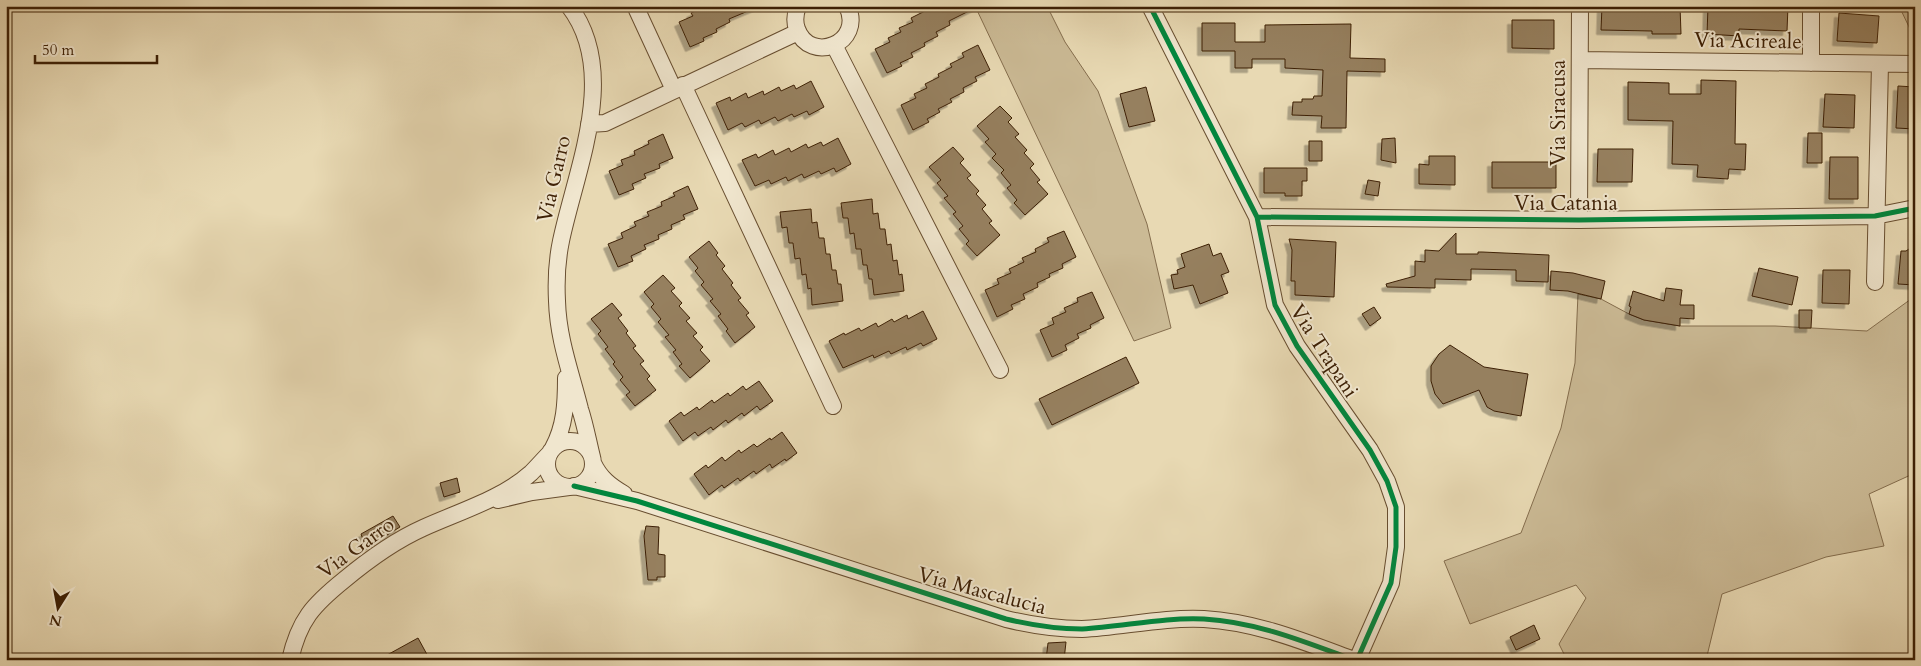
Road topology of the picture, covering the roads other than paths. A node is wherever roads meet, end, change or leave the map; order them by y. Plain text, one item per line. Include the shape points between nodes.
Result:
1 (569, 6) edge
2 (798, 6) edge
3 (848, 6) edge
4 (1150, 6) edge
5 (1580, 6) edge
6 (1811, 6) edge
7 (637, 10) dead end
8 (798, 32) junction
9 (834, 45) junction
10 (1580, 60) junction
11 (1811, 63) junction
12 (1880, 64) junction
13 (1915, 64) edge
14 (678, 87) junction
15 (589, 124) junction
16 (1915, 208) edge
17 (1875, 216) junction
18 (1257, 217) junction
19 (1579, 220) junction
20 (1875, 282) dead end
21 (567, 366) junction
22 (1000, 370) dead end
23 (833, 406) dead end
24 (551, 451) junction
25 (592, 460) junction
26 (572, 487) junction
27 (637, 501) junction
28 (478, 504) junction
29 (290, 660) edge
30 (1356, 660) edge

1 - 15 street, Via Garro via 586,34 591,52 593,92
2 - 8 street via 795,16
3 - 9 street via 850,27 844,38
4 - 18 street, Via Trapani
5 - 10 street, Via Siracusa
6 - 11 street
7 - 14 street
8 - 9 street via 813,46
8 - 14 street
9 - 22 street
10 - 11 street, Via Acireale
10 - 19 street, Via Siracusa
11 - 12 street, Via Acireale
12 - 13 street, Via Acireale
12 - 17 street
14 - 15 street via 605,123
14 - 23 street
15 - 21 street, Via Garro via 561,243 558,270 559,330
16 - 17 street, Via Catania
17 - 19 street, Via Catania
17 - 20 street
18 - 19 street, Via Catania
18 - 30 street, Via Trapani via 1274,305 1297,346 1370,450 1387,481 1396,507 1396,547 1391,583
21 - 24 street via 563,422
21 - 25 street
24 - 25 street via 566,441 577,442 586,447
24 - 26 street via 547,464 552,478 560,485
24 - 28 street via 530,473
25 - 26 street via 589,477
25 - 27 street via 608,484
26 - 27 street
26 - 28 street
27 - 30 street, Via Mascalucia via 1024,623 1082,628 1203,619 1285,634
28 - 29 street, Via Garro via 381,551 353,573 308,614 298,632

